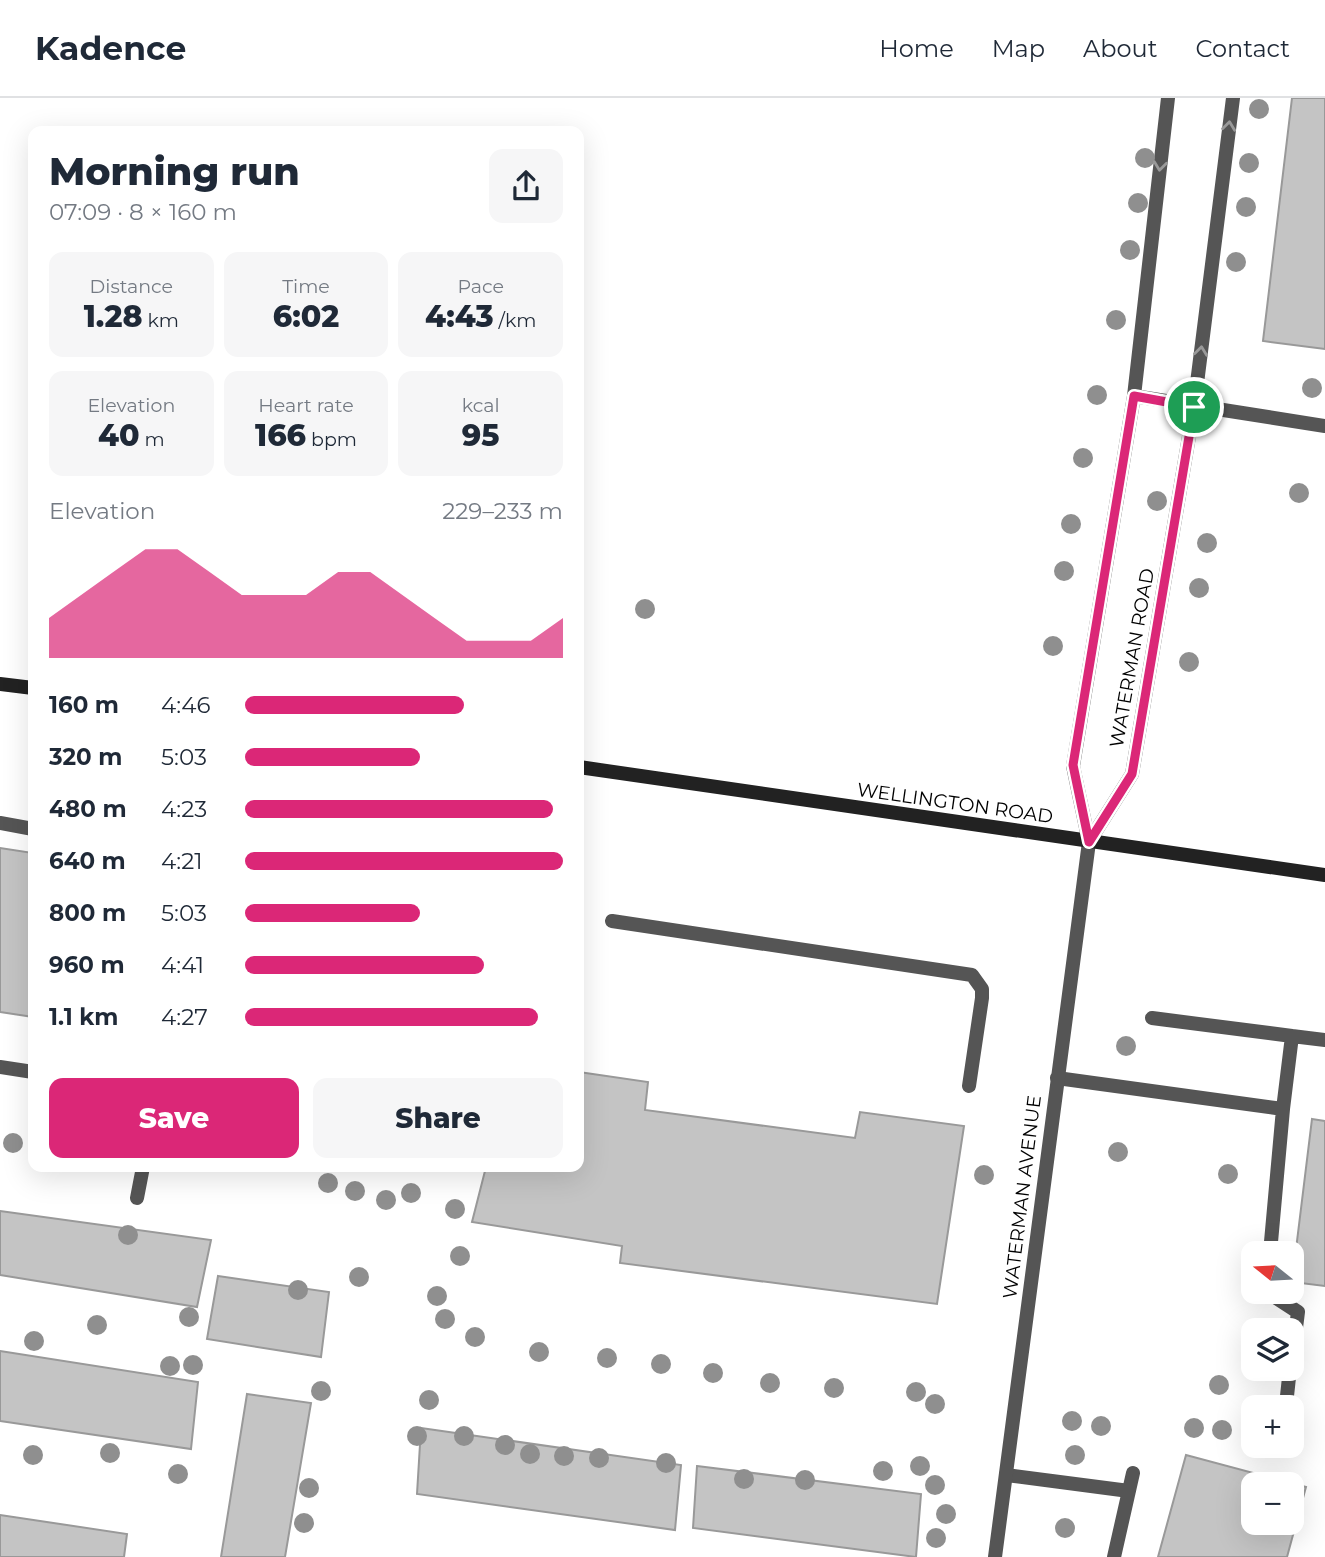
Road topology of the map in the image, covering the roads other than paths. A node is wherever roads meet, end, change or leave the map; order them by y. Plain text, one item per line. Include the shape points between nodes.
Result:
1 (1168, 98) edge
2 (1233, 98) edge
3 (1134, 396) junction
4 (1194, 407) junction
5 (1325, 426) edge
6 (0, 684) edge
7 (28, 687) edge
8 (584, 768) edge
9 (0, 823) edge
10 (28, 828) edge
11 (1089, 842) junction
12 (1325, 875) edge
13 (612, 921) dead end
14 (1152, 1018) dead end
15 (1292, 1036) junction
16 (1325, 1040) edge
17 (0, 1067) edge
18 (28, 1071) edge
19 (1057, 1078) junction
20 (968, 1086) dead end
21 (1283, 1109) junction
22 (142, 1172) edge
23 (137, 1198) dead end
24 (1271, 1241) edge
25 (1286, 1304) edge
26 (1297, 1318) edge
27 (1133, 1473) dead end
28 (1006, 1475) junction
29 (1129, 1491) junction
30 (995, 1557) edge
31 (1114, 1557) edge

1 -> 3 street, WATERMAN ROAD
4 -> 2 street, WATERMAN ROAD
3 - 4 street
3 - 11 street, WATERMAN ROAD via 1073,765
4 - 5 street
4 - 11 street, WATERMAN ROAD via 1132,774
6 - 7 main road
8 - 11 main road, WELLINGTON ROAD
9 - 10 street
11 - 12 main road, WELLINGTON ROAD
11 - 19 street, WATERMAN AVENUE
13 - 20 street via 971,975 982,989 982,998
14 - 15 street
15 - 16 street
15 - 21 street
17 - 18 street
19 - 21 street
19 - 28 street, WATERMAN AVENUE
21 - 24 street
22 - 23 street
25 - 26 street via 1298,1312
27 - 29 street
28 - 29 street
28 - 30 street, WATERMAN AVENUE
29 - 31 street

